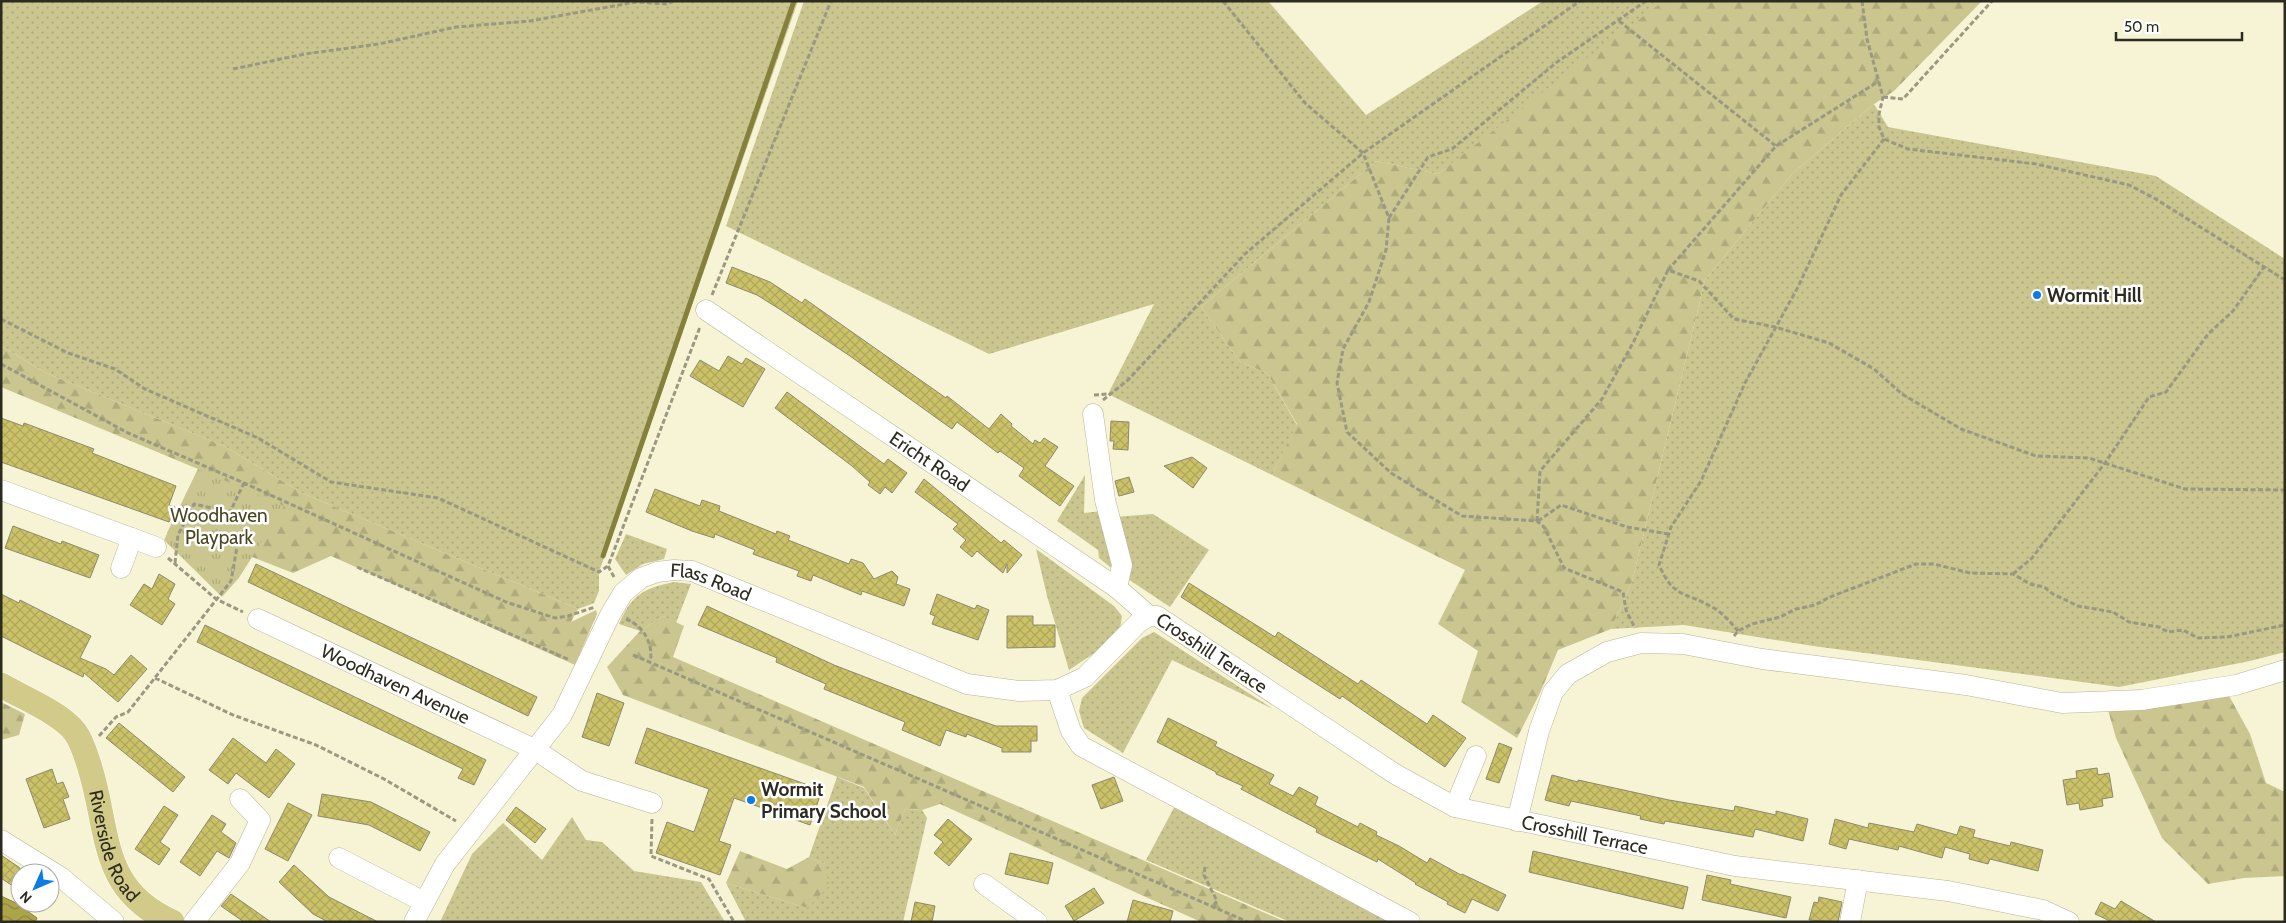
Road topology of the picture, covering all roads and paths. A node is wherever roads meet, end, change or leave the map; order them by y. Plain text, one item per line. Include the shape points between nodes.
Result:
1 (673, 1) edge
2 (1224, 1) edge
3 (1580, 1) edge
4 (1646, 1) edge
5 (1862, 1) edge
6 (1992, 1) edge
7 (1619, 20) junction
8 (233, 69) dead end
9 (1879, 81) junction
10 (1883, 96) junction
11 (1884, 139) junction
12 (1776, 146) junction
13 (1364, 153) junction
14 (1389, 218) junction
15 (2264, 267) junction
16 (1668, 270) junction
17 (2285, 280) edge
18 (706, 310) dead end
19 (1, 319) edge
20 (1775, 328) junction
21 (1, 364) edge
22 (1093, 414) joint
23 (2104, 463) junction
24 (244, 483) junction
25 (1, 490) edge
26 (2285, 490) edge
27 (1537, 521) junction
28 (1669, 534) junction
29 (132, 538) junction
30 (156, 547) joint
31 (237, 547) dead end
32 (175, 564) junction
33 (608, 566) dead end
34 (357, 567) dead end
35 (121, 568) dead end
36 (2013, 574) junction
37 (1117, 588) junction
38 (216, 600) junction
39 (600, 608) dead end
40 (618, 616) dead end
41 (1149, 616) junction
42 (258, 619) joint
43 (2285, 625) edge
44 (1738, 631) junction
45 (1642, 643) junction
46 (1720, 652) junction
47 (633, 655) dead end
48 (650, 662) junction
49 (585, 667) junction
50 (2285, 670) edge
51 (154, 678) junction
52 (1, 686) edge
53 (1058, 690) junction
54 (89, 744) junction
55 (534, 749) junction
56 (1476, 756) dead end
57 (240, 799) dead end
58 (652, 803) joint
59 (1455, 807) junction
60 (1517, 821) junction
61 (472, 830) junction
62 (1, 840) edge
63 (338, 858) dead end
64 (1205, 868) dead end
65 (1858, 880) junction
66 (984, 884) dead end
67 (424, 902) junction
68 (1213, 906) junction
69 (167, 921) edge
70 (114, 922) edge
71 (194, 922) edge
72 (414, 922) edge
73 (734, 922) edge
74 (1036, 922) edge
75 (1248, 922) edge
76 (1410, 922) edge
77 (1850, 922) edge
78 (2069, 922) edge

1 - 8 path via 668,4 636,2 530,21 456,27
2 - 13 path via 1305,103
3 - 13 path
4 - 7 path
5 - 9 path via 1867,38
6 - 10 path via 1903,99
7 - 12 path
7 - 14 path via 1557,62 1452,149 1428,157
9 - 10 path
9 - 12 path
10 - 11 path via 1879,114
11 - 15 path via 1908,149 2036,164 2129,185
11 - 20 path via 1841,195
12 - 16 path
13 - 14 path
13 - 22 path via 1245,254 1128,380 1106,395
14 - 27 path via 1386,250 1369,302 1343,348 1337,383 1347,432 1391,473 1462,516
15 - 17 path
15 - 23 path via 2233,311 2208,334 2166,392 2149,397
16 - 20 path via 1699,281 1734,319
16 - 27 path via 1602,399 1540,471
18 - 37 street, Ericht Road
19 - 33 path via 68,352 115,369 145,389 258,438 331,482 438,498 599,572
20 - 23 path via 1829,343 1874,369 1902,394 1961,429 2036,456 2089,458
20 - 28 path via 1745,383 1701,481
21 - 24 path via 128,433
22 - 37 street via 1105,500 1122,565
23 - 26 path via 2185,488
23 - 36 path via 2032,558
24 - 32 path via 230,512 194,504 178,535
24 - 39 path via 506,602 555,618 594,606
25 - 29 street
27 - 28 path via 1561,506 1627,527
27 - 45 path via 1544,527 1564,568 1623,592 1626,610
28 - 44 path via 1659,565 1667,582 1675,590 1714,607
29 - 30 street
29 - 35 street
30 - 32 path
31 - 38 path via 231,581
32 - 38 path
34 - 49 path
36 - 43 path via 2078,606 2113,612 2129,622 2159,627 2168,632 2183,630 2198,638 2227,637
36 - 44 path via 1970,573 1934,564 1916,564 1815,605
37 - 41 street, Ericht Road
38 - 42 path
38 - 51 path
40 - 48 path via 633,622 645,634 652,652
41 - 53 street, Flass Road via 1138,623 1085,677
41 - 59 street, Crosshill Terrace via 1157,616 1395,774
42 - 55 street, Woodhaven Avenue
44 - 46 path
45 - 46 street via 1683,644
45 - 60 street via 1607,652 1568,674 1552,692
46 - 50 street via 1966,685 2062,703 2140,700 2236,685
47 - 48 path
48 - 68 path
49 - 53 street, Flass Road via 623,592 650,574 683,570 701,574 967,684 1019,691
49 - 55 street, Flass Road via 562,715
51 - 54 path via 128,712 116,717
51 - 61 path via 233,715 316,744
52 - 54 main road, Riverside Road via 65,723
53 - 76 street via 1071,732 1081,746
54 - 69 main road, Riverside Road via 108,849 116,871 128,891
55 - 58 street, Woodhaven Avenue via 582,782
55 - 61 street, Flass Road
56 - 59 street
57 - 71 street via 260,820 240,863
58 - 73 path via 650,856 709,879
59 - 60 street, Crosshill Terrace
60 - 65 street, Crosshill Terrace via 1735,866
61 - 67 street, Flass Road via 445,864
62 - 70 street via 62,878
63 - 67 street
64 - 68 path via 1204,874 1217,901
65 - 77 street
65 - 78 street, Crosshill Terrace via 1948,891 2043,910
66 - 74 street
67 - 72 street, Flass Road
68 - 75 path

